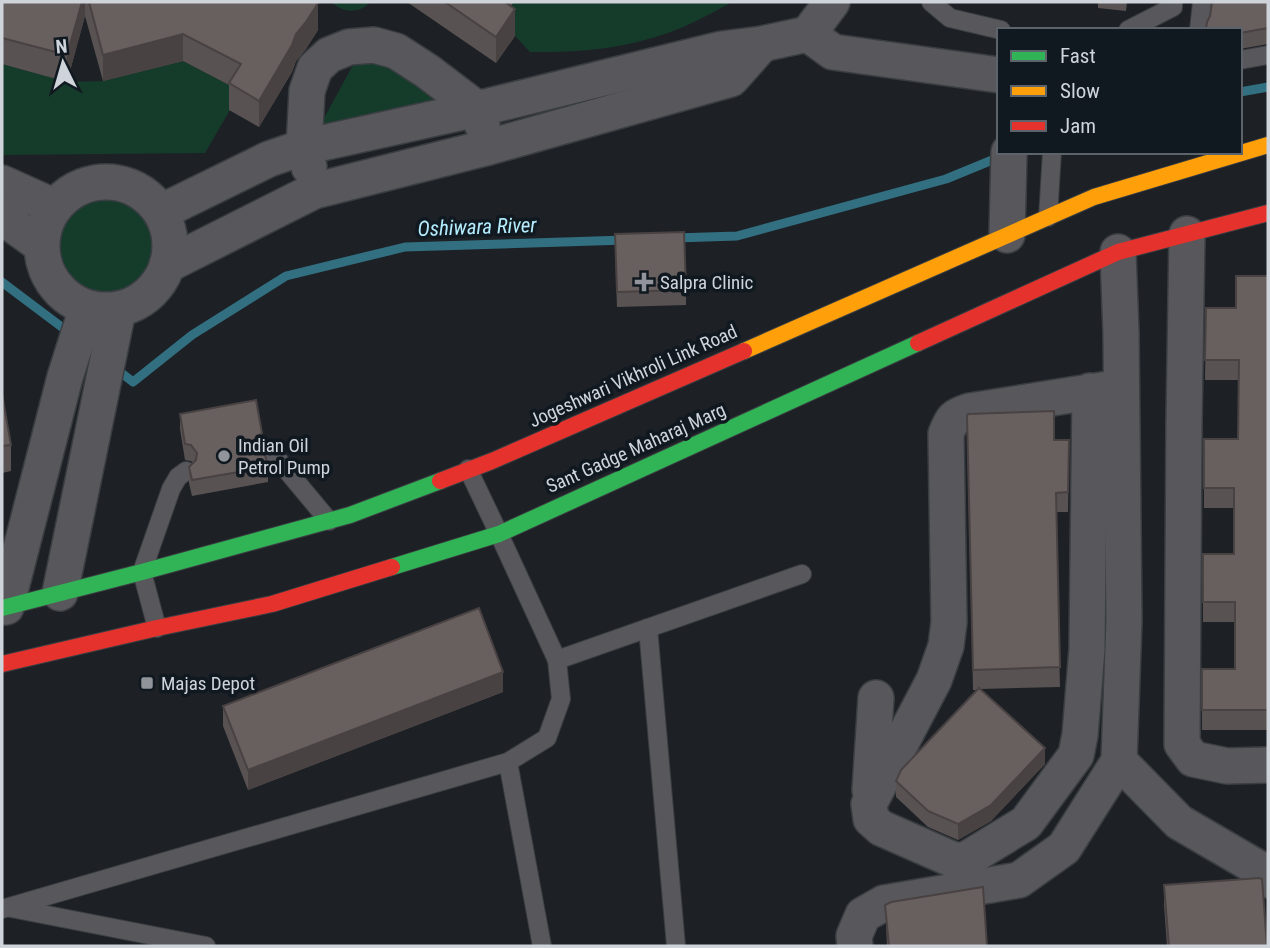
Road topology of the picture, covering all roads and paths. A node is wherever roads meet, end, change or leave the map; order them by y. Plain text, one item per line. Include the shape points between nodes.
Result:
1 (832, 2) edge
2 (931, 2) edge
3 (1173, 2) edge
4 (1202, 2) edge
5 (1132, 28) edge
6 (1199, 28) edge
7 (997, 29) edge
8 (808, 34) junction
9 (762, 44) junction
10 (1268, 55) edge
11 (1242, 60) edge
12 (997, 75) edge
13 (477, 109) junction
14 (1268, 145) edge
15 (304, 146) junction
16 (489, 147) junction
17 (1242, 152) edge
18 (1052, 154) edge
19 (1178, 154) edge
20 (1237, 154) edge
21 (1009, 160) edge
22 (1176, 172) junction
23 (2, 183) edge
24 (314, 191) junction
25 (55, 206) junction
26 (161, 212) junction
27 (1268, 213) edge
28 (1048, 217) junction
29 (2, 218) edge
30 (1187, 234) junction
31 (1007, 235) junction
32 (41, 244) junction
33 (1118, 252) junction
34 (167, 265) junction
35 (101, 329) junction
36 (1105, 389) junction
37 (265, 459) edge
38 (468, 470) junction
39 (186, 471) dead end
40 (329, 521) junction
41 (499, 534) junction
42 (142, 572) junction
43 (802, 574) dead end
44 (60, 593) junction
45 (4, 607) edge
46 (157, 628) junction
47 (648, 628) junction
48 (557, 660) junction
49 (2, 664) edge
50 (876, 698) dead end
51 (1119, 761) junction
52 (508, 762) junction
53 (1268, 765) edge
54 (869, 804) junction
55 (1268, 880) edge
56 (4, 908) edge
57 (206, 946) edge
58 (542, 946) edge
59 (676, 946) edge
60 (855, 946) edge

1 - 8 street
2 - 7 lane via 950,18
3 - 5 lane via 1172,7
4 - 6 lane
8 - 9 street
8 - 12 street via 833,52
9 - 13 street via 722,49
9 - 16 street via 731,79
10 - 11 lane
13 - 15 street
13 - 15 street via 396,51 374,45 349,47 329,55 316,68 307,91
13 - 16 street
14 - 17 main road, Jogeshwari Vikhroli Link Road
15 - 24 street
15 - 26 street
16 - 24 street
18 - 28 lane
19 - 22 lane
20 - 22 main road, Jogeshwari Vikhroli Link Road
21 - 31 street
22 - 28 main road, Jogeshwari Vikhroli Link Road via 1094,197
23 - 25 street
24 - 34 street
25 - 26 street via 89,184 109,182 130,187
25 - 32 street
26 - 34 street via 169,231
27 - 30 main road, Sant Gadge Maharaj Marg
28 - 31 main road, Jogeshwari Vikhroli Link Road
29 - 32 street
30 - 33 main road, Sant Gadge Maharaj Marg
30 - 53 street via 1182,744 1193,759 1227,766
31 - 38 main road, Jogeshwari Vikhroli Link Road
32 - 35 street via 51,281
33 - 36 street via 1121,334
33 - 41 main road, Sant Gadge Maharaj Marg
34 - 35 street via 155,289
35 - 44 street
35 - 45 street via 71,359
36 - 51 street via 1124,621
36 - 54 street via 970,411 956,415 950,424 946,434 946,646 934,680
36 - 54 street via 1076,755 1026,823 967,859 944,857 881,828 871,819
37 - 40 lane via 279,461
38 - 40 main road, Jogeshwari Vikhroli Link Road
38 - 41 lane
39 - 42 lane via 171,489
40 - 42 main road, Jogeshwari Vikhroli Link Road
41 - 46 main road, Sant Gadge Maharaj Marg via 272,604
41 - 48 lane
42 - 44 main road, Jogeshwari Vikhroli Link Road
42 - 46 lane
43 - 47 lane
44 - 45 main road, Jogeshwari Vikhroli Link Road
46 - 49 main road, Sant Gadge Maharaj Marg
47 - 48 lane
47 - 59 lane
48 - 52 lane via 561,699 547,738
50 - 54 street
51 - 55 street via 1180,822 1258,868
51 - 60 street via 1064,848 1019,880 884,903 863,915
52 - 56 lane
52 - 58 lane
56 - 57 lane

